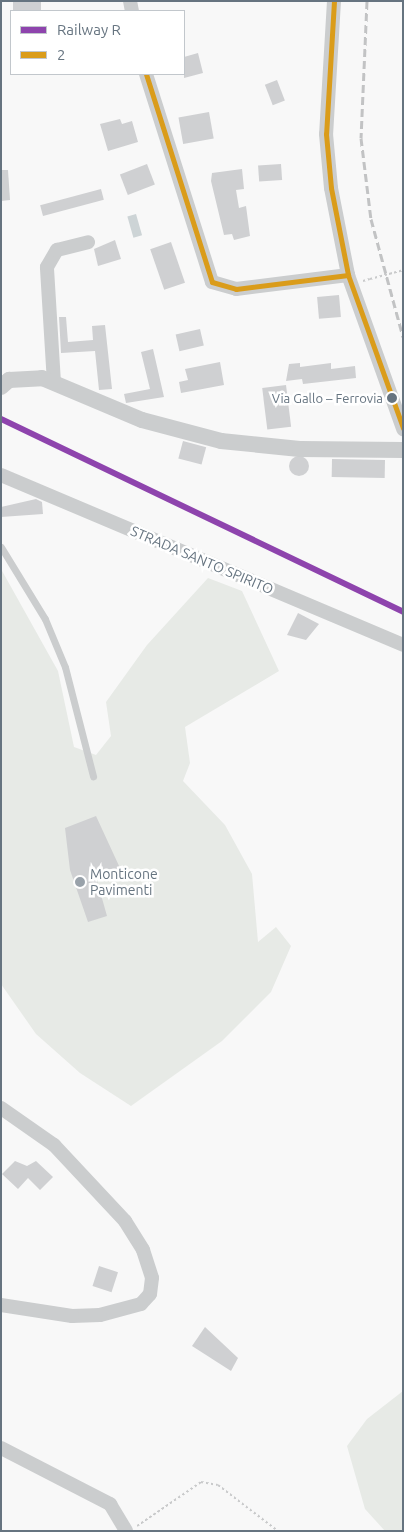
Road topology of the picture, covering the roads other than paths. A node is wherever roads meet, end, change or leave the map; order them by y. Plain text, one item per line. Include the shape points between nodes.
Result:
1 (334, 1) edge
2 (146, 75) edge
3 (88, 242) dead end
4 (348, 275) junction
5 (4, 381) edge
6 (54, 383) junction
7 (403, 429) edge
8 (403, 450) edge
9 (1, 475) edge
10 (1, 547) edge
11 (403, 645) edge
12 (93, 776) dead end
13 (1, 1108) edge
14 (1, 1305) edge
15 (1, 1448) edge
16 (126, 1531) edge

1 - 4 street via 326,134
2 - 4 street via 212,282 236,289
3 - 6 street via 57,250 47,267
4 - 7 street
5 - 6 street via 26,376
6 - 8 street via 181,433 300,449
9 - 11 street, STRADA SANTO SPIRITO
10 - 12 lane via 45,619 65,667
13 - 14 street via 54,1145 125,1220 144,1250 152,1278 150,1294 141,1304 100,1314 72,1316
15 - 16 street via 110,1504

